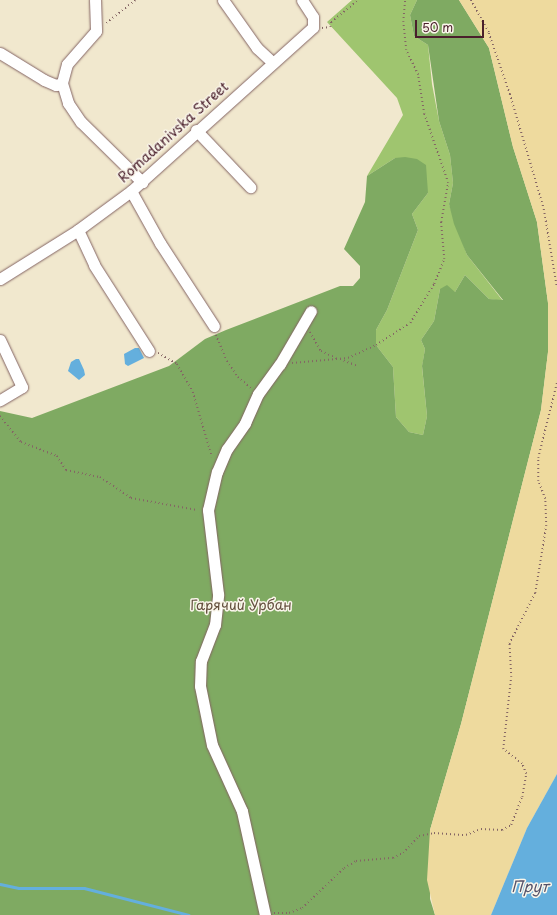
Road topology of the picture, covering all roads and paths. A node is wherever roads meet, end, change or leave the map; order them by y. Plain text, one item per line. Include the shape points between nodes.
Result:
1 (95, 0) edge
2 (134, 0) edge
3 (223, 0) edge
4 (302, 0) edge
5 (358, 0) edge
6 (405, 0) edge
7 (471, 0) edge
8 (313, 27) junction
9 (96, 31) junction
10 (0, 53) edge
11 (272, 62) junction
12 (62, 83) junction
13 (196, 130) junction
14 (142, 182) junction
15 (250, 187) dead end
16 (131, 191) junction
17 (78, 230) junction
18 (0, 279) edge
19 (557, 287) edge
20 (309, 314) joint
21 (214, 326) joint
22 (0, 340) edge
23 (149, 351) joint
24 (338, 358) junction
25 (280, 364) junction
26 (357, 366) dead end
27 (557, 382) edge
28 (258, 394) junction
29 (0, 400) edge
30 (0, 416) edge
31 (217, 472) junction
32 (208, 510) junction
33 (264, 914) edge

1 - 9 street
2 - 9 path
3 - 11 street via 257,48
4 - 8 street via 313,17
5 - 8 path via 331,22 330,27
6 - 24 path via 403,22 406,50 418,75 424,114 448,183 441,222 444,259 434,284 410,323 376,345 348,358
7 - 19 path via 489,33 510,94 544,209
8 - 11 street, Romadanivska Street
9 - 12 street via 67,64
10 - 12 street via 44,80 56,85
11 - 13 street, Romadanivska Street
12 - 14 street via 68,103 81,122
13 - 14 street, Romadanivska Street
13 - 15 street
14 - 16 street, Romadanivska Street
16 - 17 street, Romadanivska Street
16 - 21 street via 160,243
17 - 18 street, Romadanivska Street
17 - 23 street via 94,265
20 - 24 path via 310,332 321,351
20 - 25 street
21 - 28 path via 227,361 238,377
22 - 29 street via 22,387
23 - 31 path via 157,352 177,364 193,392
24 - 25 path
24 - 26 path
25 - 28 street
27 - 33 path via 538,458 538,481 545,499 546,526 535,593 509,644 511,677 503,749 522,764 526,774 522,797 512,825 502,830 481,829 466,835 434,833 420,836 403,853 393,858 356,861 344,868 302,908 288,913
28 - 31 street
30 - 32 path via 21,442 57,456 66,470 100,477 131,498 186,509
31 - 32 street
32 - 33 street via 218,594 215,625 201,661 200,686 212,745 242,811

